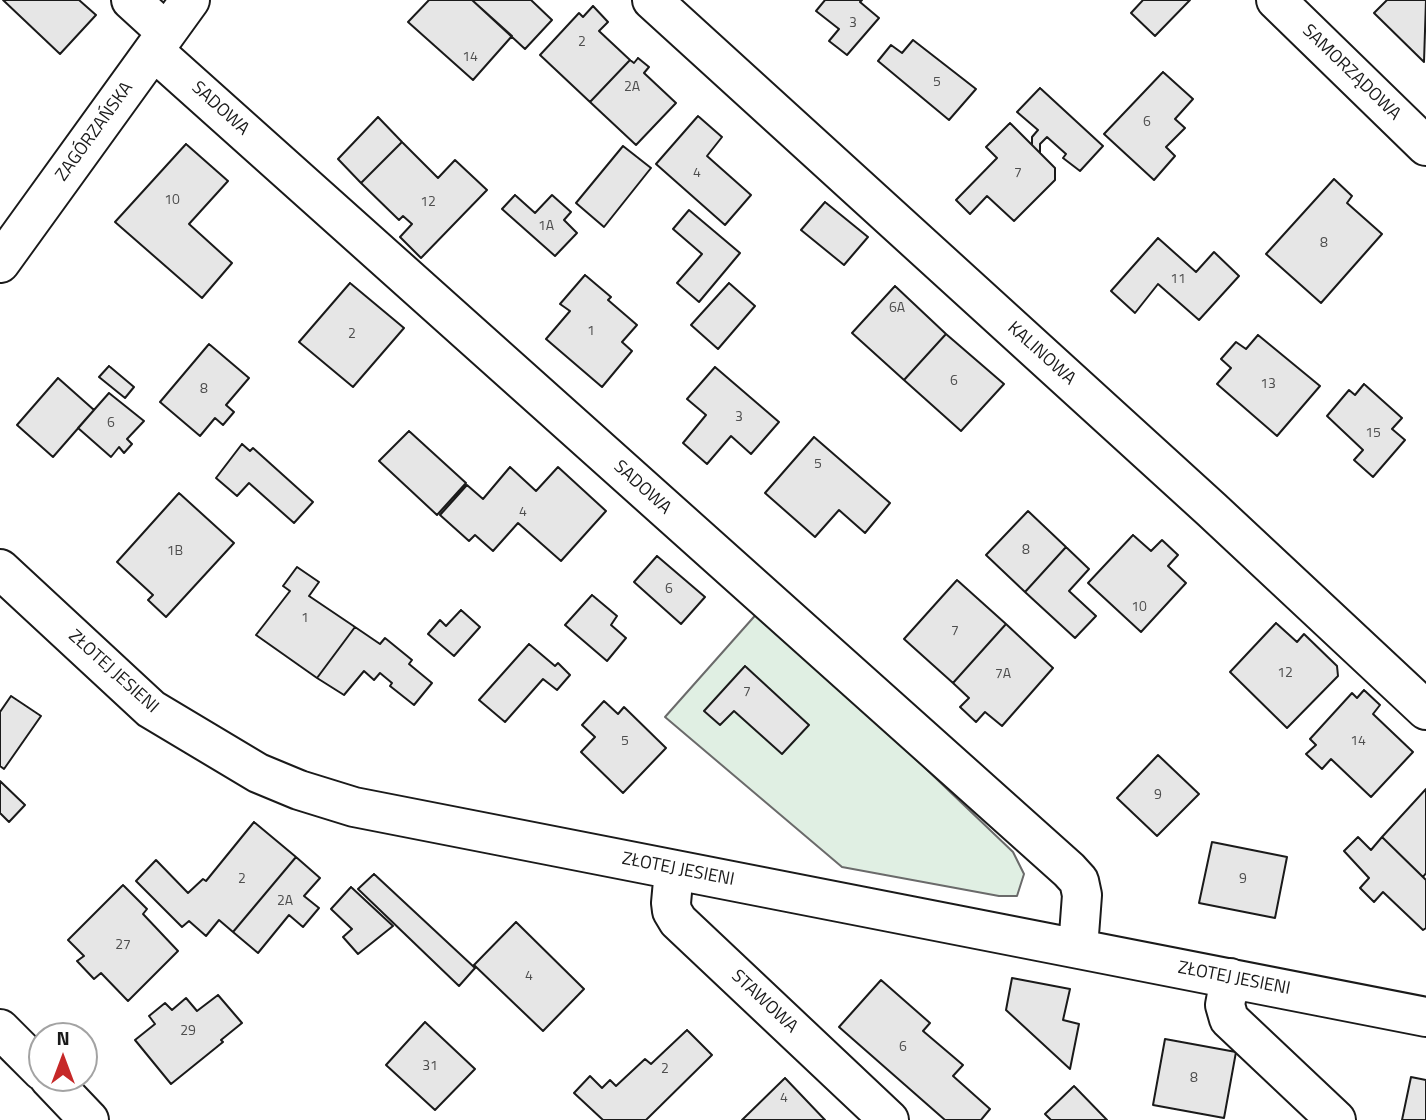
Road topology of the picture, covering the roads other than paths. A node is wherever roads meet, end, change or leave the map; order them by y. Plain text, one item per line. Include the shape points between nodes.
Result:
1 (131, 0) edge
2 (190, 0) edge
3 (652, 0) edge
4 (1276, 0) edge
5 (160, 41) junction
6 (1426, 146) edge
7 (12, 217) edge
8 (0, 263) edge
9 (0, 569) edge
10 (1426, 710) edge
11 (674, 870) junction
12 (1078, 948) junction
13 (1230, 978) junction
14 (1426, 1017) edge
15 (0, 1028) edge
16 (28, 1057) edge
17 (62, 1092) edge
18 (89, 1120) edge
19 (888, 1120) edge
20 (1336, 1120) edge

1 - 5 street, SADOWA
2 - 5 street, ZAGÓRZAŃSKA
3 - 10 street, KALINOWA
4 - 6 street, SAMORZĄDOWA
5 - 7 street, ZAGÓRZAŃSKA
5 - 12 street, SADOWA via 1069,870 1079,881 1082,895
7 - 8 street, ZAGÓRZAŃSKA
9 - 11 street, ZŁOTEJ JESIENI via 151,709 258,774 354,807
11 - 12 street, ZŁOTEJ JESIENI
11 - 19 street, STAWOWA via 671,903 678,921
12 - 13 street, ZŁOTEJ JESIENI
13 - 14 street, ZŁOTEJ JESIENI
13 - 20 street via 1225,1005 1229,1019
15 - 16 street
17 - 18 street

